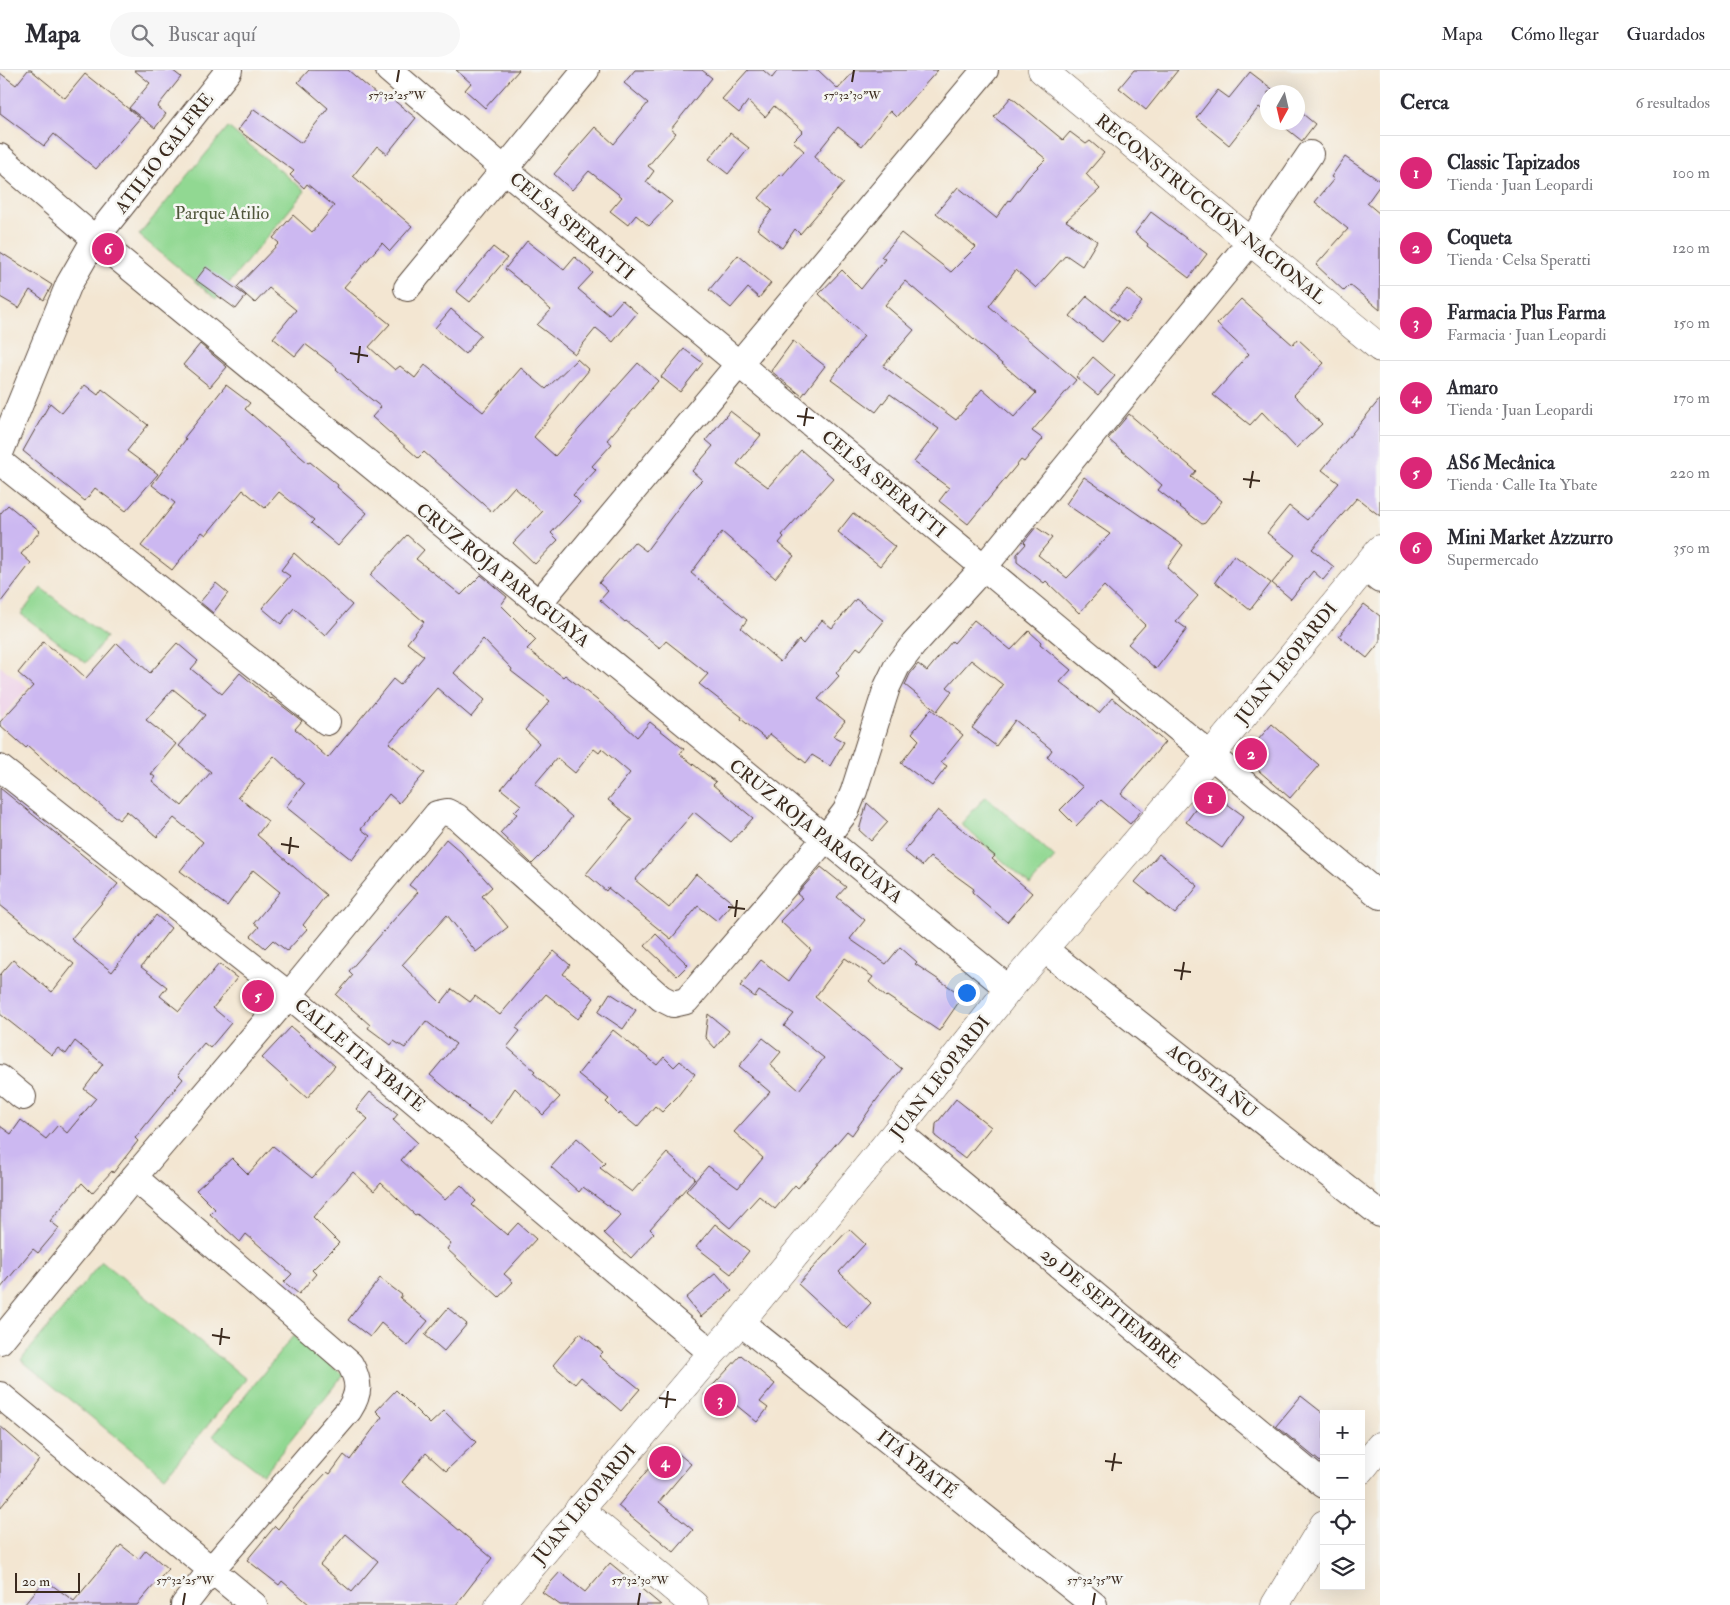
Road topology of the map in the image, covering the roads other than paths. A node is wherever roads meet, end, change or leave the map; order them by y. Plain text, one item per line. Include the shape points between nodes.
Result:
1 (229, 70) edge
2 (389, 70) edge
3 (586, 70) edge
4 (985, 70) edge
5 (1042, 70) edge
6 (1310, 154) dead end
7 (0, 157) edge
8 (504, 169) junction
9 (96, 239) junction
10 (1250, 241) junction
11 (407, 288) dead end
12 (1380, 348) edge
13 (738, 364) junction
14 (0, 453) edge
15 (0, 462) edge
16 (1375, 566) edge
17 (984, 567) junction
18 (538, 604) junction
19 (327, 722) dead end
20 (1211, 755) junction
21 (0, 768) edge
22 (825, 838) junction
23 (1380, 896) edge
24 (1044, 949) junction
25 (1009, 989) junction
26 (289, 995) junction
27 (0, 1078) edge
28 (23, 1097) dead end
29 (897, 1131) junction
30 (134, 1176) junction
31 (1380, 1214) edge
32 (740, 1322) junction
33 (0, 1341) edge
34 (712, 1353) junction
35 (0, 1395) edge
36 (1380, 1446) edge
37 (1365, 1465) edge
38 (1320, 1482) edge
39 (580, 1509) junction
40 (1320, 1531) edge
41 (212, 1569) junction
42 (184, 1605) edge
43 (254, 1605) edge
44 (499, 1605) edge
45 (694, 1605) edge
46 (1094, 1605) edge
47 (1275, 1605) edge

1 - 9 street, ATILIO GALFRE
2 - 8 street, CELSA SPERATTI
3 - 8 street
4 - 13 street
5 - 10 main road, RECONSTRUCCIÓN NACIONAL
6 - 10 street
7 - 9 street, CRUZ ROJA PARAGUAYA
8 - 11 street
8 - 13 street, CELSA SPERATTI
9 - 14 street, ATILIO GALFRE via 69,284
9 - 18 street, CRUZ ROJA PARAGUAYA
10 - 12 main road, RECONSTRUCCIÓN NACIONAL
10 - 17 street
13 - 17 street, CELSA SPERATTI
13 - 18 street
15 - 19 street
16 - 20 main road, JUAN LEOPARDI
17 - 20 street, CELSA SPERATTI
17 - 22 street via 897,666 846,811
18 - 22 street, CRUZ ROJA PARAGUAYA
20 - 23 street, CELSA SPERATTI
20 - 24 main road, JUAN LEOPARDI
21 - 26 street, CALLE ITA YBATE
22 - 25 street, CRUZ ROJA PARAGUAYA
22 - 26 street via 686,1001 673,1004 661,998 457,817 447,812 437,814
24 - 25 main road, JUAN LEOPARDI
24 - 31 street, ACOSTA ÑU
25 - 29 main road, JUAN LEOPARDI
26 - 30 street
26 - 34 street, CALLE ITA YBATE
27 - 28 street
29 - 32 main road, JUAN LEOPARDI
29 - 38 street, 29 DE SEPTIEMBRE
30 - 33 street
30 - 41 street via 350,1364 357,1376 358,1389 349,1410
32 - 34 main road, JUAN LEOPARDI
32 - 46 street, ITÁ YBATÉ
34 - 39 main road, JUAN LEOPARDI
35 - 41 street
36 - 37 main road
39 - 44 main road, JUAN LEOPARDI
39 - 45 main road
40 - 47 main road
41 - 42 street
41 - 43 street

